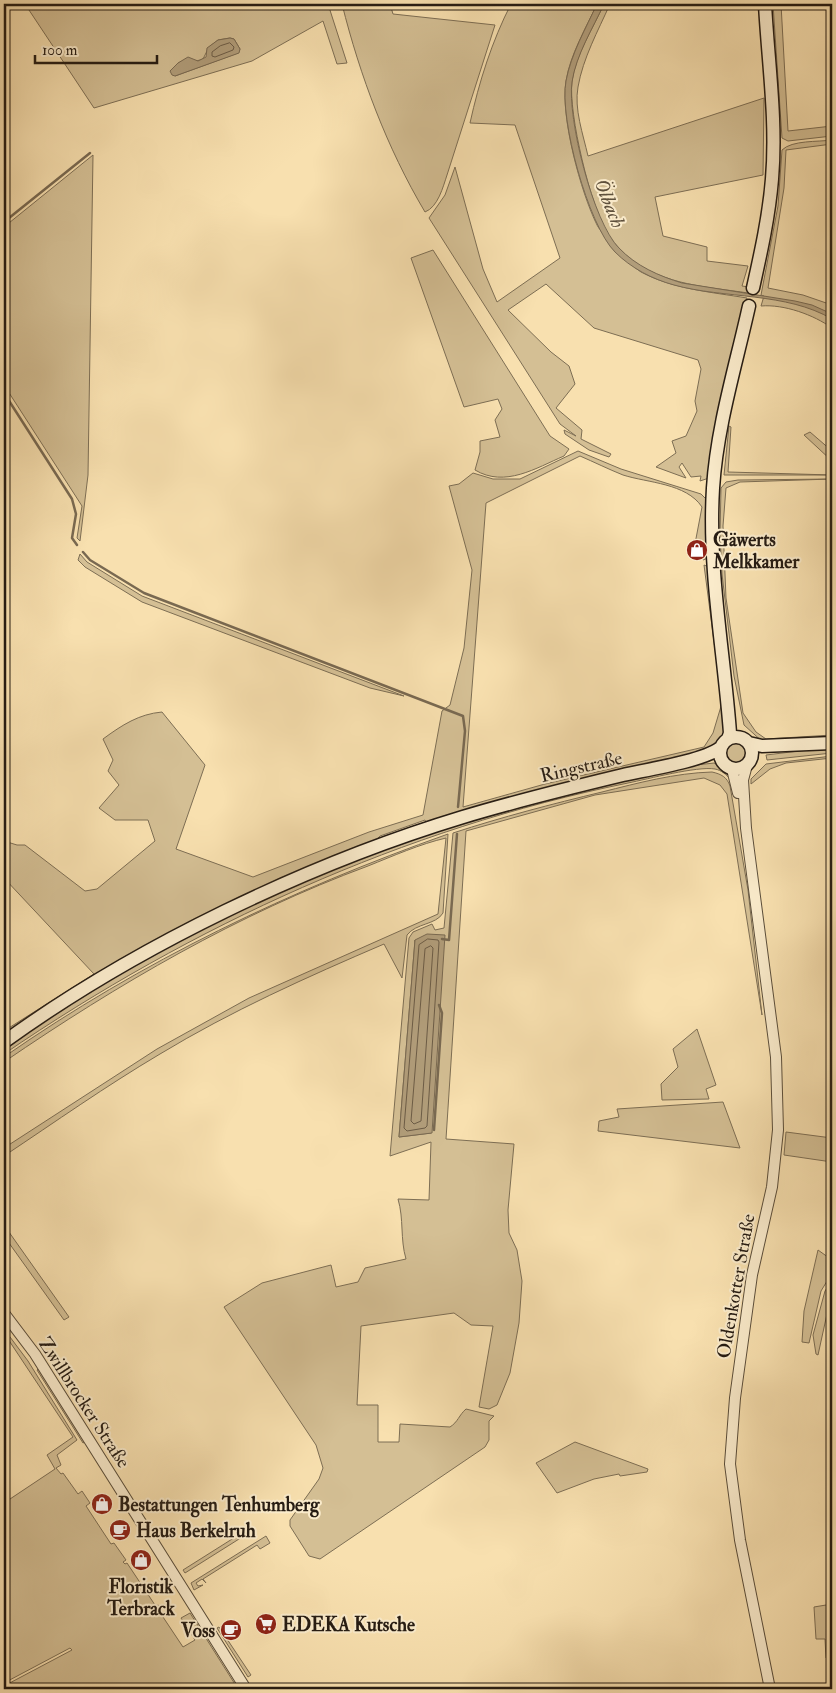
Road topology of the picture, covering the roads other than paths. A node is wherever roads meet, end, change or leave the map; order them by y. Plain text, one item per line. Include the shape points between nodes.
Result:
1 (765, 4) edge
2 (754, 288) joint
3 (749, 306) joint
4 (734, 742) junction
5 (832, 743) edge
6 (810, 744) junction
7 (749, 762) junction
8 (727, 765) junction
9 (646, 770) junction
10 (746, 828) junction
11 (4, 1042) edge
12 (4, 1313) edge
13 (246, 1689) edge
14 (770, 1689) edge

1 - 2 main road via 774,145 768,217
2 - 3 street
3 - 4 main road via 721,428 714,484 713,547
4 - 6 main road, Ringstraße via 762,746
4 - 7 main road via 752,751
4 - 8 main road
4 - 9 main road, Ringstraße via 708,754
5 - 6 main road, Ringstraße
6 - 7 main road, Ringstraße via 763,754
7 - 8 main road, Ringstraße via 740,769
7 - 10 street via 742,780
8 - 9 main road, Ringstraße via 715,760
8 - 10 street
9 - 11 main road, Ringstraße via 524,799 358,853 218,916 134,960
10 - 14 street, Oldenkotter Straße via 776,1057 778,1130 772,1187 752,1275 731,1433 730,1464 740,1540
12 - 13 street, Zwillbrocker Straße via 35,1354

